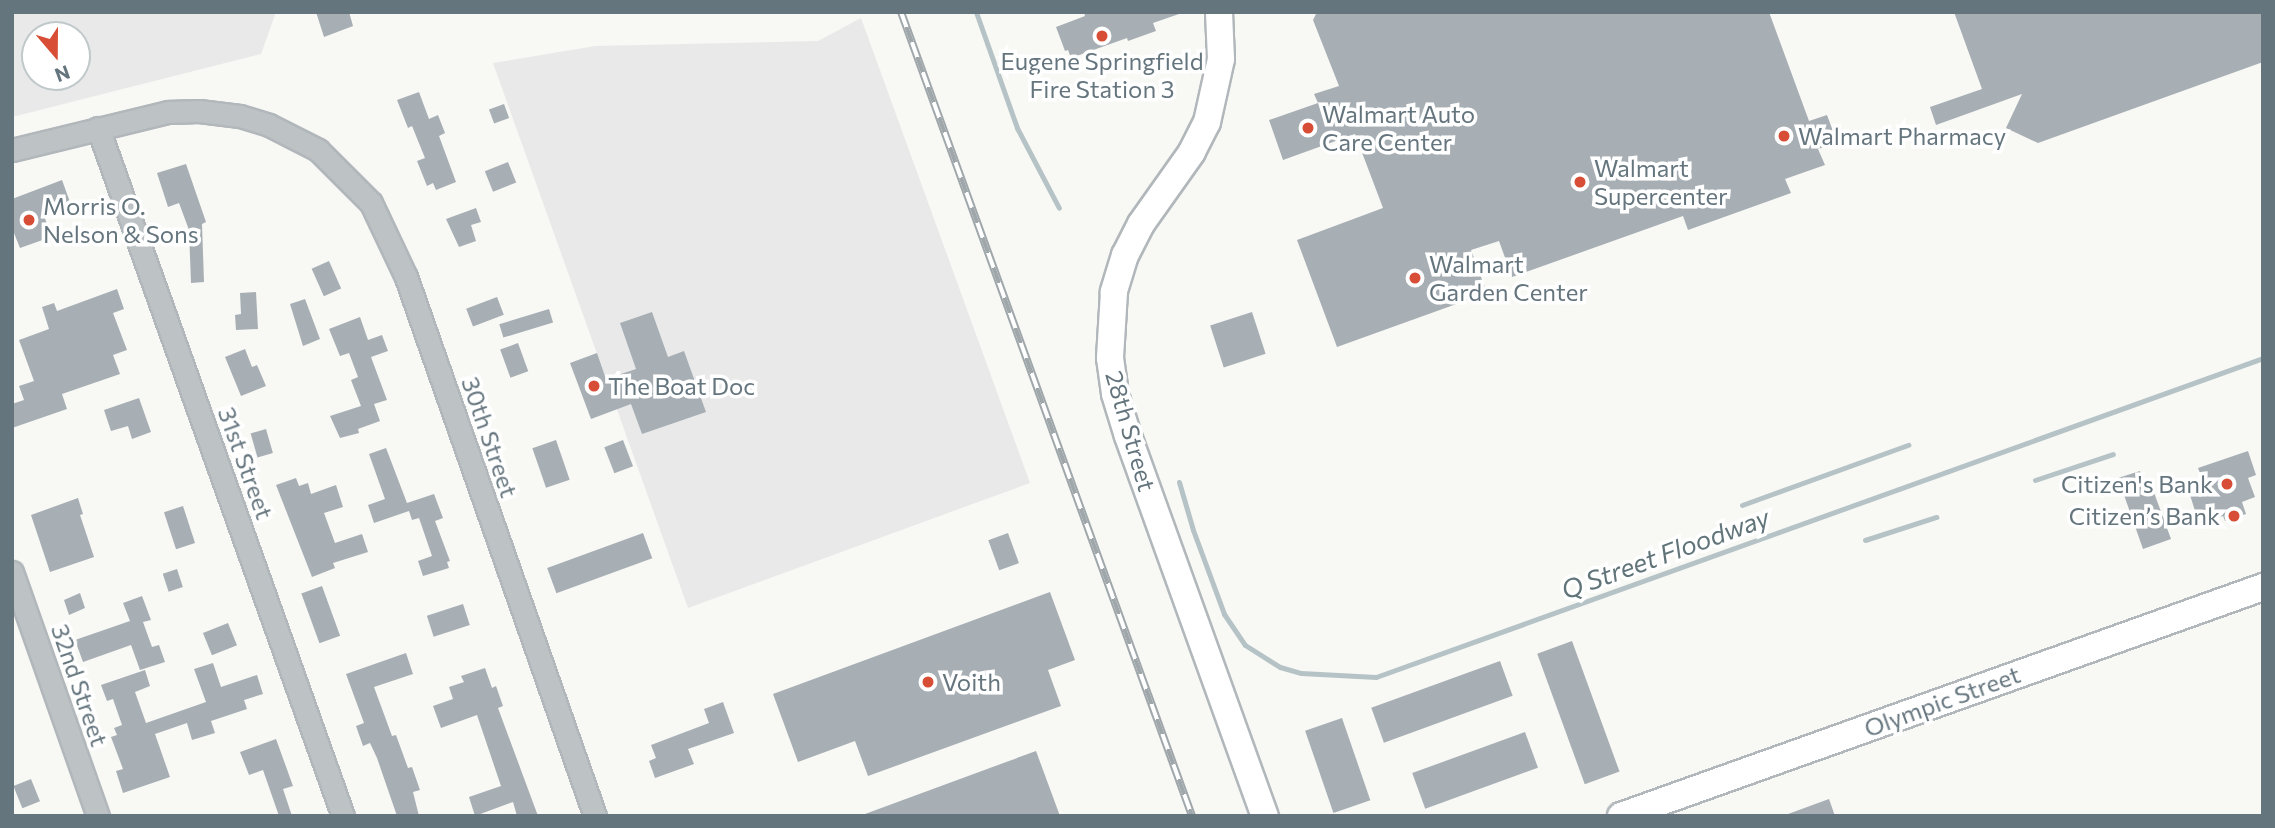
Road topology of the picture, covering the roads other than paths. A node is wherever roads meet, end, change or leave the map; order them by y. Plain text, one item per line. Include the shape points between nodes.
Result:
1 (1219, 12) edge
2 (98, 128) junction
3 (12, 150) edge
4 (12, 572) edge
5 (2263, 587) edge
6 (98, 816) edge
7 (343, 816) edge
8 (595, 816) edge
9 (1265, 816) edge
10 (1621, 816) edge

1 - 9 main road, 28th Street via 1221,59 1207,122 1125,255 1114,292 1110,358 1128,436
2 - 3 street, 30th Street
2 - 7 street, 31st Street
2 - 8 street, 30th Street via 168,113 240,116 318,150 371,203 411,290
4 - 6 street, 32nd Street
5 - 10 main road, Olympic Street

